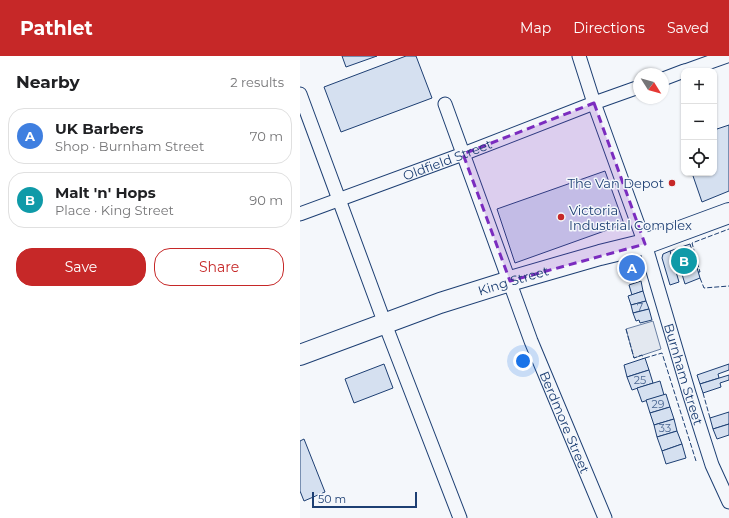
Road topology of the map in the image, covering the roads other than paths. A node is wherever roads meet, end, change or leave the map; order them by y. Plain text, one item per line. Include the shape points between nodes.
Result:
1 (579, 56) edge
2 (727, 56) edge
3 (693, 68) edge
4 (681, 72) edge
5 (669, 77) edge
6 (633, 89) edge
7 (300, 94) edge
8 (594, 103) junction
9 (446, 104) dead end
10 (463, 154) junction
11 (338, 199) junction
12 (300, 214) edge
13 (729, 214) edge
14 (645, 244) junction
15 (510, 281) junction
16 (385, 324) junction
17 (300, 356) edge
18 (729, 502) edge
19 (460, 518) edge
20 (605, 518) edge

1 - 8 street, Burnham Street
2 - 3 street
4 - 5 street
6 - 8 street, Oldfield Street
7 - 11 street
8 - 10 street, Oldfield Street
8 - 14 street, Burnham Street
9 - 10 street, Berdmore Street
10 - 11 street, Oldfield Street
10 - 15 street, Berdmore Street
11 - 12 street, Oldfield Street
11 - 16 street
13 - 14 main road, King Street
14 - 15 main road, King Street
14 - 18 street, Burnham Street via 688,392 712,465
15 - 16 main road, King Street
15 - 20 street, Berdmore Street via 531,341
16 - 17 main road, King Street
16 - 19 street

